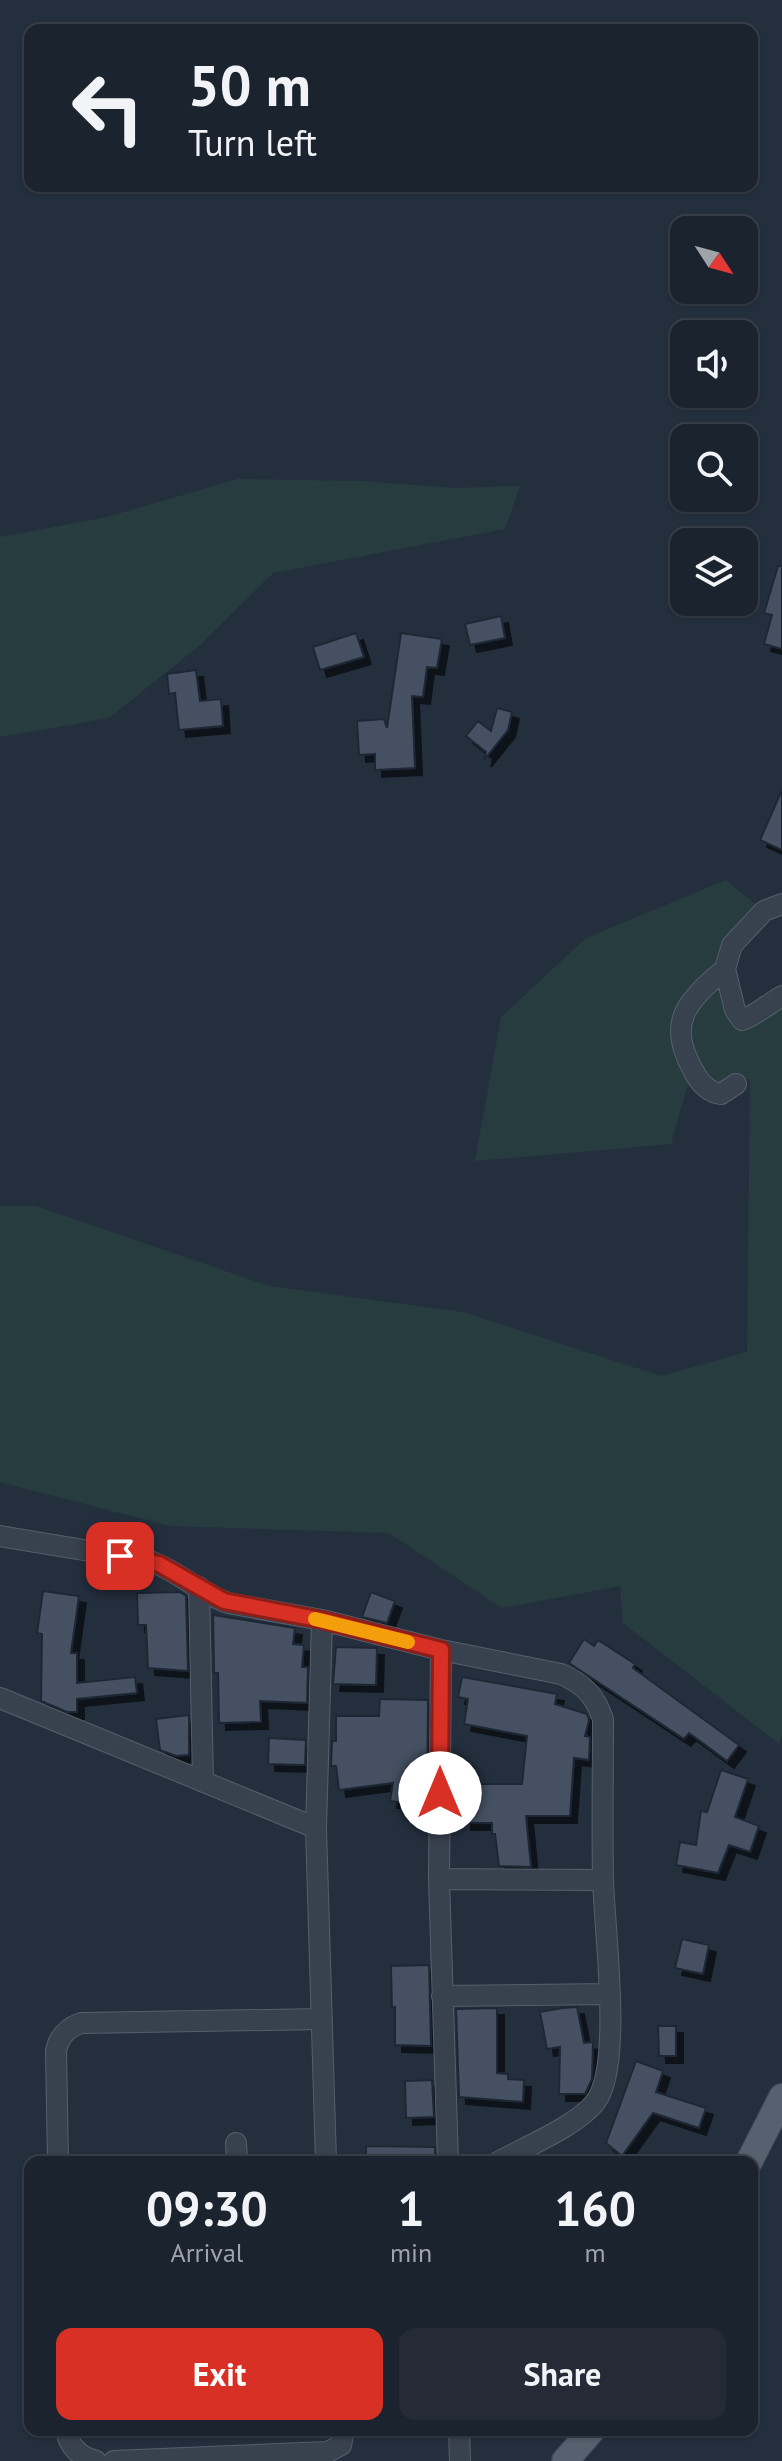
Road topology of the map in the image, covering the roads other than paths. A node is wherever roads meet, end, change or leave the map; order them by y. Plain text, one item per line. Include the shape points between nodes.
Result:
1 (782, 904) edge
2 (725, 969) junction
3 (782, 996) edge
4 (736, 1084) dead end
5 (0, 1536) edge
6 (199, 1587) junction
7 (322, 1620) junction
8 (441, 1650) junction
9 (0, 1698) edge
10 (203, 1782) junction
11 (316, 1828) junction
12 (439, 1879) junction
13 (603, 1880) junction
14 (609, 1994) junction
15 (442, 1996) junction
16 (322, 2019) junction
17 (782, 2097) edge
18 (58, 2156) edge
19 (326, 2156) edge
20 (448, 2156) edge
21 (509, 2156) edge
22 (752, 2156) edge
23 (68, 2436) edge
24 (343, 2436) edge
25 (459, 2436) edge
26 (587, 2436) edge
27 (312, 2457) edge
28 (96, 2461) edge
29 (114, 2461) edge
30 (460, 2461) edge
31 (565, 2461) edge

1 - 2 street via 764,911 732,945
2 - 3 street via 742,1020
2 - 4 street via 688,1007 679,1039 697,1079 711,1092 721,1094
5 - 6 street via 150,1561
6 - 7 street via 228,1603
6 - 10 street
7 - 8 street
7 - 11 street
8 - 12 street
8 - 13 street via 561,1674 588,1691 603,1719
9 - 10 street
10 - 11 street
11 - 16 street
12 - 13 street
12 - 15 street
13 - 14 street
14 - 15 street
14 - 21 street via 609,2067 603,2090 579,2118
15 - 20 street
16 - 18 street via 74,2026 61,2036 56,2051
16 - 19 street
17 - 22 main road
23 - 28 street via 79,2453
24 - 27 street via 338,2448
25 - 30 street
26 - 31 main road
27 - 29 street

